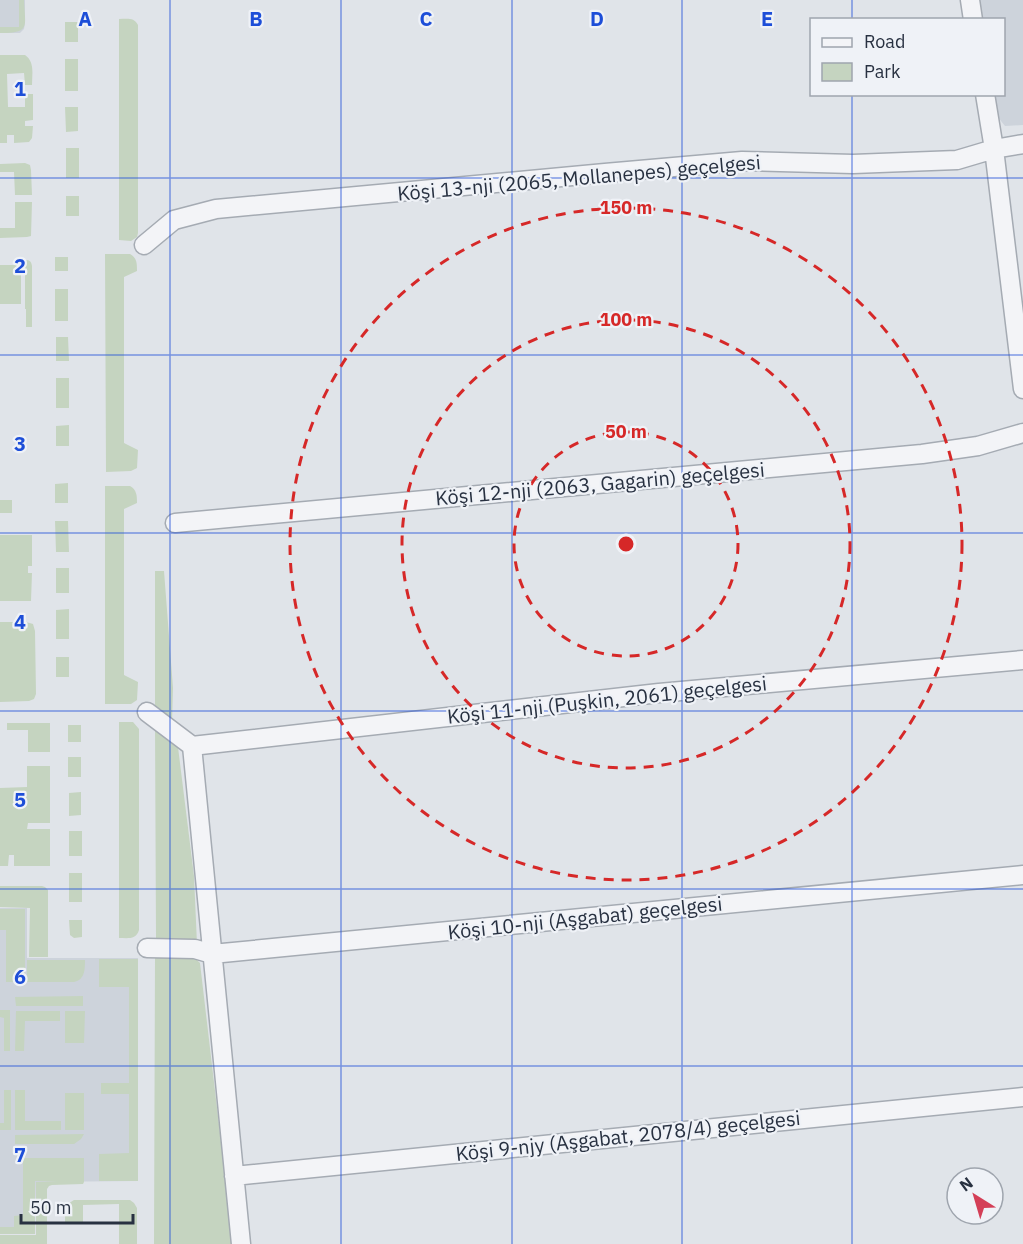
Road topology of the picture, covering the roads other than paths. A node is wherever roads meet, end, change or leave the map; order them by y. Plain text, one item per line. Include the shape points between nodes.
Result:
1 (970, 0) edge
2 (973, 18) edge
3 (985, 96) edge
4 (1023, 144) edge
5 (994, 149) junction
6 (144, 245) dead end
7 (1023, 389) edge
8 (1023, 433) edge
9 (175, 523) dead end
10 (1023, 660) edge
11 (147, 712) dead end
12 (192, 746) junction
13 (1023, 875) edge
14 (147, 948) dead end
15 (212, 954) junction
16 (1023, 1096) edge
17 (234, 1176) junction
18 (241, 1244) edge

1 - 2 street
3 - 5 street
4 - 5 street, Köşi 13-nji (2065, Mollanepes) geçelgesi
5 - 6 street, Köşi 13-nji (2065, Mollanepes) geçelgesi via 957,160 853,164 742,161 216,209 174,220
5 - 7 street
8 - 9 street, Köşi 12-nji (2063, Gagarin) geçelgesi via 978,446 922,454
10 - 12 street, Köşi 11-nji (Puşkin, 2061) geçelgesi via 659,693
11 - 12 street
12 - 15 street
13 - 15 street, Köşi 10-nji (Aşgabat) geçelgesi
14 - 15 street, Köşi 10-nji (Aşgabat) geçelgesi via 195,949
15 - 17 street
16 - 17 street, Köşi 9-njy (Aşgabat, 2078/4) geçelgesi
17 - 18 street

